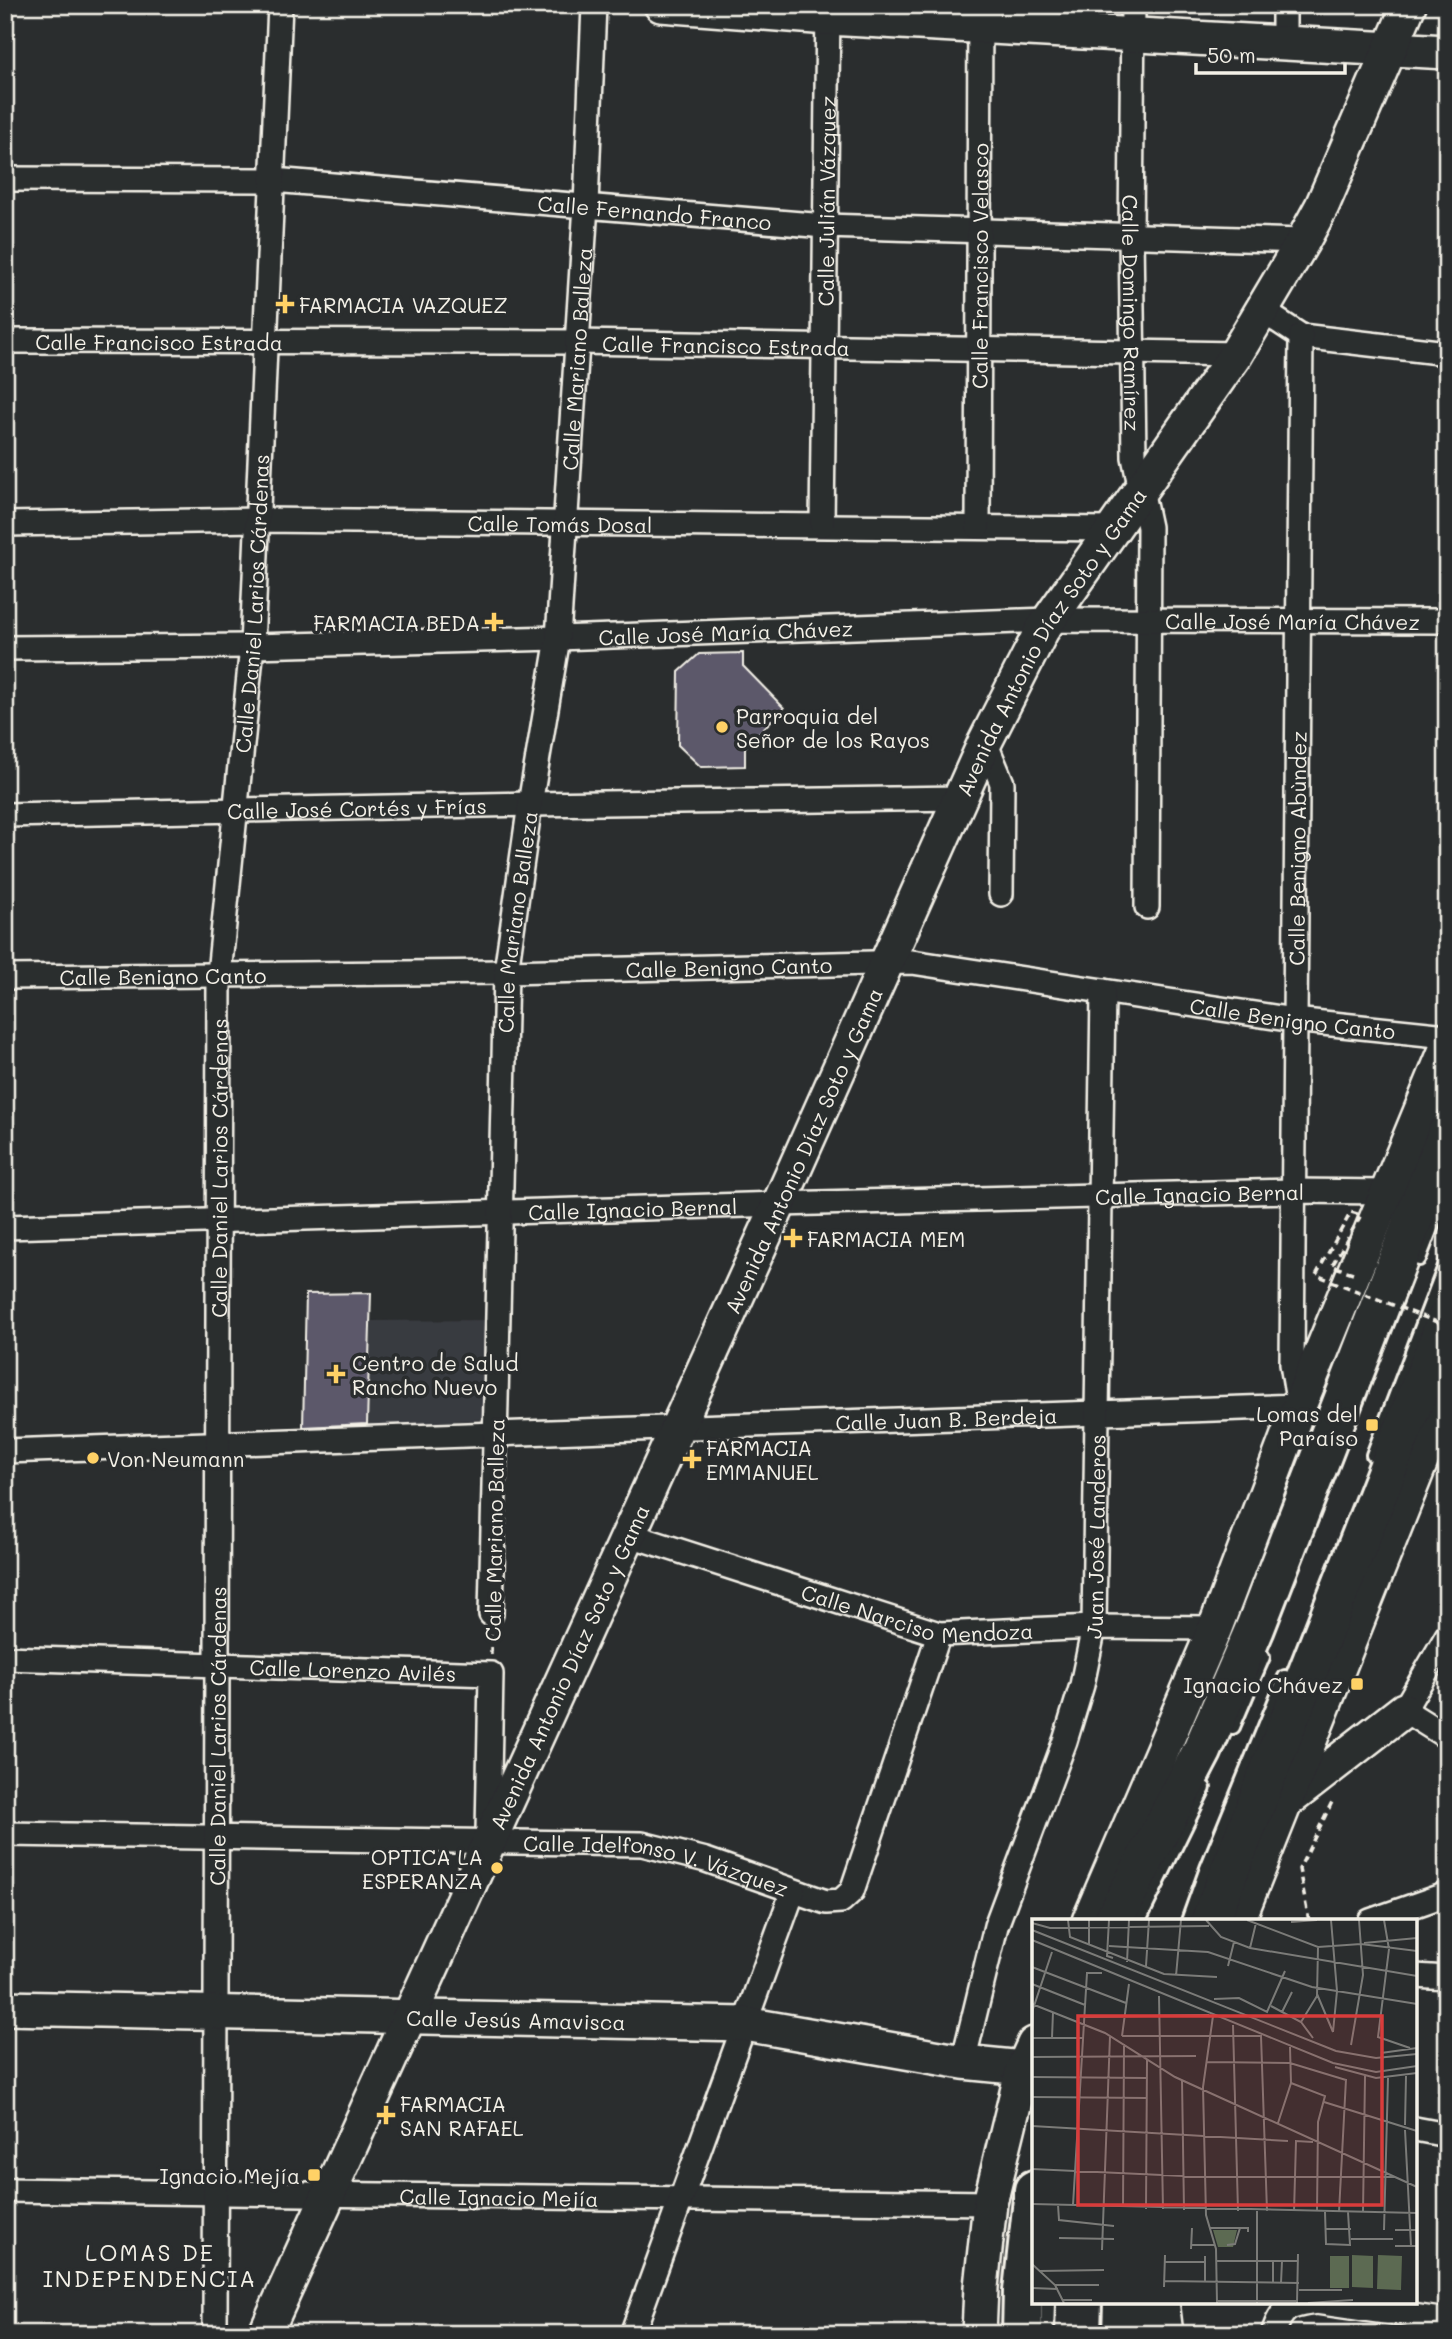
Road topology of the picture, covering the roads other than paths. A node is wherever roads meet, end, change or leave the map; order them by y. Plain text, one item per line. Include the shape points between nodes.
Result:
1 (280, 5) edge
2 (594, 5) edge
3 (661, 5) edge
4 (1284, 5) edge
5 (1409, 5) edge
6 (828, 12) edge
7 (980, 16) edge
8 (1133, 20) edge
9 (1284, 43) junction
10 (1391, 50) junction
11 (1447, 52) edge
12 (5, 179) edge
13 (273, 180) junction
14 (586, 205) junction
15 (825, 226) junction
16 (978, 232) junction
17 (1131, 234) junction
18 (1303, 241) junction
19 (1263, 311) junction
20 (1301, 336) junction
21 (5, 341) edge
22 (267, 341) junction
23 (577, 342) junction
24 (824, 345) junction
25 (978, 350) junction
26 (1132, 352) junction
27 (1447, 353) edge
28 (1236, 354) junction
29 (1141, 490) junction
30 (260, 520) junction
31 (566, 522) junction
32 (5, 524) edge
33 (822, 525) junction
34 (978, 527) junction
35 (1113, 529) junction
36 (1298, 619) junction
37 (1049, 620) junction
38 (1149, 620) junction
39 (1447, 621) edge
40 (558, 638) junction
41 (252, 646) junction
42 (5, 648) edge
43 (985, 741) junction
44 (961, 798) junction
45 (530, 804) junction
46 (236, 809) junction
47 (5, 815) edge
48 (1001, 894) dead end
49 (1147, 906) dead end
50 (887, 962) junction
51 (506, 972) junction
52 (219, 974) junction
53 (5, 977) edge
54 (1103, 991) junction
55 (1294, 1020) junction
56 (1447, 1036) edge
57 (1447, 1047) edge
58 (1447, 1133) edge
59 (1447, 1187) edge
60 (1293, 1191) junction
61 (1386, 1192) junction
62 (1100, 1196) junction
63 (779, 1204) junction
64 (501, 1213) junction
65 (217, 1221) junction
66 (5, 1227) edge
67 (1447, 1261) edge
68 (1416, 1265) dead end
69 (1447, 1318) edge
70 (1447, 1396) edge
71 (1299, 1406) junction
72 (1097, 1413) junction
73 (676, 1427) junction
74 (496, 1434) junction
75 (216, 1444) junction
76 (5, 1451) edge
77 (1371, 1461) dead end
78 (628, 1534) junction
79 (491, 1614) road end
80 (1094, 1627) junction
81 (1215, 1628) junction
82 (939, 1634) junction
83 (1447, 1636) edge
84 (1269, 1641) dead end
85 (5, 1658) edge
86 (216, 1665) junction
87 (1290, 1665) dead end
88 (1404, 1710) junction
89 (1447, 1737) edge
90 (1225, 1742) dead end
91 (1207, 1780) dead end
92 (1285, 1802) junction
93 (5, 1834) edge
94 (216, 1838) junction
95 (488, 1842) junction
96 (1107, 1879) junction
97 (793, 1891) junction
98 (1447, 1895) edge
99 (1090, 1919) edge
100 (1107, 1919) edge
101 (1114, 1919) edge
102 (1140, 1919) edge
103 (1189, 1919) edge
104 (1211, 1919) edge
105 (1239, 1919) edge
106 (1376, 1919) edge
107 (1417, 1976) edge
108 (1447, 1978) edge
109 (5, 2008) edge
110 (215, 2013) junction
111 (408, 2017) junction
112 (745, 2024) junction
113 (1028, 2056) edge
114 (964, 2062) junction
115 (1417, 2129) edge
116 (1447, 2135) edge
117 (5, 2190) edge
118 (215, 2193) junction
119 (328, 2194) junction
120 (681, 2199) junction
121 (990, 2203) junction
122 (1032, 2209) edge
123 (1048, 2304) edge
124 (1110, 2304) edge
125 (1134, 2304) edge
126 (1163, 2304) edge
127 (1303, 2304) edge
128 (1330, 2304) edge
129 (1447, 2321) edge
130 (215, 2334) edge
131 (265, 2334) edge
132 (632, 2334) edge
133 (979, 2334) edge
134 (1023, 2334) edge
135 (1047, 2334) edge
136 (1109, 2334) edge
137 (1134, 2334) edge
138 (1166, 2334) edge
139 (1273, 2334) edge

1 - 13 street, Calle Daniel Larios Cárdenas
2 - 14 street, Calle Mariano Balleza
3 - 6 street
4 - 9 street
5 - 10 street, Avenida Antonio Díaz Soto y Gama
6 - 7 street
6 - 15 street, Calle Julián Vázquez
7 - 8 street
7 - 16 street, Calle Francisco Velasco
8 - 9 street
8 - 17 street, Calle Domingo Ramírez
9 - 10 street
10 - 11 street
10 - 18 street, Avenida Antonio Díaz Soto y Gama
12 - 13 street, Calle Fernando Franco
13 - 14 street, Calle Fernando Franco
13 - 22 street, Calle Daniel Larios Cárdenas
14 - 15 street, Calle Fernando Franco
14 - 23 street, Calle Mariano Balleza
15 - 16 street, Calle Fernando Franco
15 - 24 street, Calle Julián Vázquez
16 - 17 street, Calle Fernando Franco
16 - 25 street, Calle Francisco Velasco
17 - 18 street, Calle Fernando Franco
17 - 26 street, Calle Domingo Ramírez
18 - 19 street, Avenida Antonio Díaz Soto y Gama
19 - 20 street
19 - 28 street, Avenida Antonio Díaz Soto y Gama
20 - 27 street
20 - 36 street, Calle Benigno Abùndez
21 - 22 street, Calle Francisco Estrada
22 - 23 street, Calle Francisco Estrada
22 - 30 street, Calle Daniel Larios Cárdenas
23 - 24 street, Calle Francisco Estrada
23 - 31 street, Calle Mariano Balleza
24 - 25 street, Calle Francisco Estrada
24 - 33 street, Calle Julián Vázquez
25 - 26 street, Calle Francisco Estrada
25 - 34 street, Calle Francisco Velasco
26 - 28 street, Calle Francisco Estrada
26 - 29 street, Calle Domingo Ramírez via 1134,457
28 - 29 street, Avenida Antonio Díaz Soto y Gama
29 - 35 street, Avenida Antonio Díaz Soto y Gama
29 - 38 street, Calle Domingo Ramírez via 1149,527
30 - 31 street, Calle Tomás Dosal
30 - 32 street, Calle Tomás Dosal
30 - 41 street, Calle Daniel Larios Cárdenas
31 - 33 street, Calle Tomás Dosal
31 - 40 street, Calle Mariano Balleza
33 - 34 street, Calle Tomás Dosal
34 - 35 street, Calle Tomás Dosal
35 - 37 street, Avenida Antonio Díaz Soto y Gama
36 - 38 street, Calle José María Chávez
36 - 39 street, Calle José María Chávez
36 - 55 street, Calle Benigno Abùndez
37 - 38 street, Calle José María Chávez
37 - 40 street, Calle José María Chávez
37 - 43 street, Avenida Antonio Díaz Soto y Gama
38 - 49 street, Calle Domingo Ramírez
40 - 41 street, Calle José María Chávez
40 - 45 street, Calle Mariano Balleza
41 - 42 street, Calle José María Chávez
41 - 46 street, Calle Daniel Larios Cárdenas
43 - 44 street, Avenida Antonio Díaz Soto y Gama
43 - 48 street via 1002,783
44 - 45 street, Calle José Cortés y Frías
44 - 50 street, Avenida Antonio Díaz Soto y Gama
45 - 46 street, Calle José Cortés y Frías
45 - 51 street, Calle Mariano Balleza
46 - 47 street, Calle José Cortés y Frías
46 - 52 street, Calle Daniel Larios Cárdenas
50 - 51 street, Calle Benigno Canto
50 - 54 street, Calle Benigno Canto
50 - 63 street, Avenida Antonio Díaz Soto y Gama
51 - 52 street, Calle Benigno Canto
51 - 64 street, Calle Mariano Balleza
52 - 53 street, Calle Benigno Canto
52 - 65 street, Calle Daniel Larios Cárdenas
54 - 55 street, Calle Benigno Canto
54 - 62 street, Juan José Landeros
55 - 56 street, Calle Benigno Canto
55 - 60 street, Calle Benigno Abùndez
57 - 61 street
58 - 101 highway via 1255,1628 1202,1751
59 - 68 lane
60 - 61 street, Calle Ignacio Bernal
60 - 62 street, Calle Ignacio Bernal
60 - 71 street, Calle Benigno Abùndez via 1292,1364
61 - 71 street
62 - 63 street, Calle Ignacio Bernal
62 - 72 street, Juan José Landeros
63 - 64 street, Calle Ignacio Bernal
63 - 73 street, Avenida Antonio Díaz Soto y Gama
64 - 65 street, Calle Ignacio Bernal
64 - 74 street, Calle Mariano Balleza
65 - 66 street, Calle Ignacio Bernal
65 - 75 street, Calle Daniel Larios Cárdenas
67 - 77 lane
69 - 104 highway
70 - 92 street
71 - 72 street, Calle Juan B. Berdeja
71 - 81 street
72 - 73 street, Calle Juan B. Berdeja
72 - 80 street, Juan José Landeros
73 - 74 street, Calle Juan B. Berdeja
73 - 78 street, Avenida Antonio Díaz Soto y Gama
74 - 75 street, Calle Juan B. Berdeja
74 - 79 street, Calle Mariano Balleza
75 - 76 street, Calle Juan B. Berdeja
75 - 86 street, Calle Daniel Larios Cárdenas
78 - 82 street, Calle Narciso Mendoza
78 - 95 street, Avenida Antonio Díaz Soto y Gama
80 - 81 street, Calle Narciso Mendoza
80 - 82 street, Calle Narciso Mendoza
80 - 114 street, Juan José Landeros via 1065,1741 996,1926
81 - 96 street
82 - 97 street, Calle Idelfonso V. Vázquez via 852,1891 841,1901 826,1902
83 - 88 street
84 - 90 lane
85 - 86 street, Calle Lorenzo Avilés
86 - 94 street, Calle Daniel Larios Cárdenas
86 - 95 street, Calle Lorenzo Avilés via 491,1674
87 - 103 lane
88 - 89 street
88 - 92 street
91 - 102 lane
92 - 105 street
93 - 94 street, Calle Idelfonso V. Vázquez
94 - 95 street, Calle Idelfonso V. Vázquez
94 - 110 street, Calle Daniel Larios Cárdenas
95 - 97 street, Calle Idelfonso V. Vázquez via 642,1844 706,1860
95 - 111 street, Avenida Antonio Díaz Soto y Gama
96 - 99 street
96 - 100 highway
97 - 112 street
98 - 106 street
107 - 108 street
109 - 110 street, Calle Jesús Amavisca
110 - 111 street, Calle Jesús Amavisca
110 - 118 street, Calle Daniel Larios Cárdenas
111 - 112 street, Calle Jesús Amavisca
111 - 119 street, Avenida Antonio Díaz Soto y Gama
112 - 114 street, Calle Jesús Amavisca
112 - 120 street
113 - 114 street, Calle Jesús Amavisca
113 - 121 street
115 - 116 street
117 - 118 street, Calle Ignacio Mejía
118 - 119 street, Calle Ignacio Mejía
118 - 130 street, Calle Daniel Larios Cárdenas
119 - 120 street, Calle Ignacio Mejía
119 - 131 street, Avenida Antonio Díaz Soto y Gama
120 - 121 street, Calle Ignacio Mejía
120 - 132 street
121 - 133 street
122 - 134 highway
123 - 135 lane
124 - 136 lane
125 - 137 highway
126 - 138 street
127 - 139 street via 1290,2306 1279,2316
128 - 129 street

